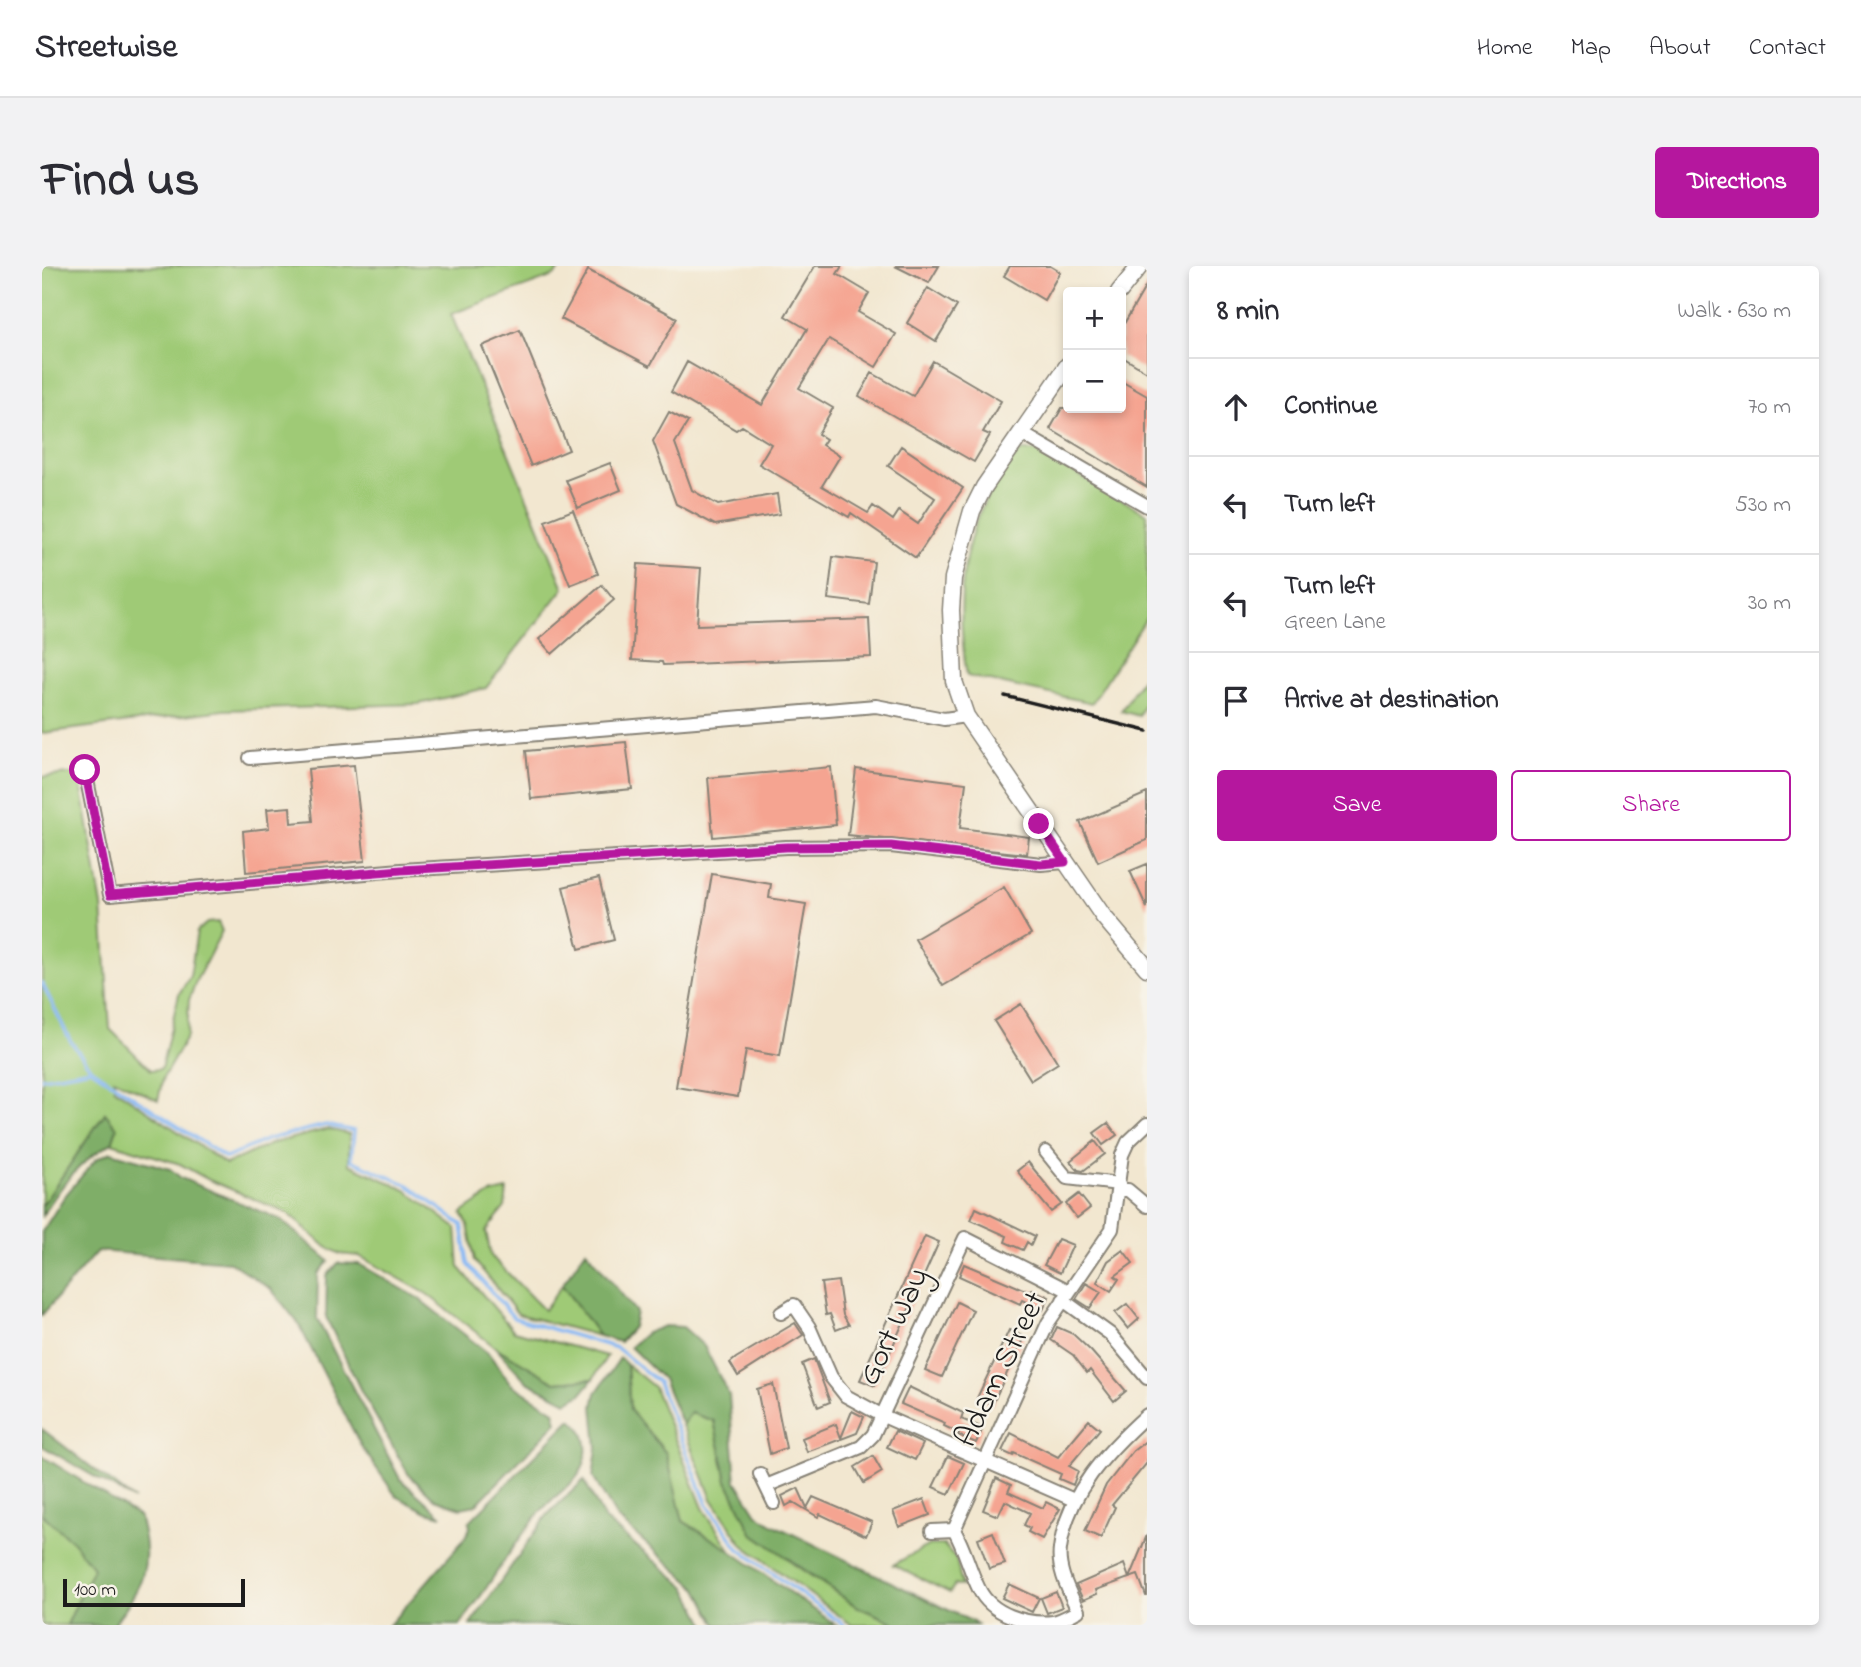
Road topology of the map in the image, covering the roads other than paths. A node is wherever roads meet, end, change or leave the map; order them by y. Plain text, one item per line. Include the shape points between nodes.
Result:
1 (1140, 266) edge
2 (1123, 287) edge
3 (1063, 372) edge
4 (1021, 433) junction
5 (1147, 506) edge
6 (966, 716) junction
7 (250, 758) dead end
8 (85, 770) dead end
9 (1065, 862) junction
10 (1147, 968) edge
11 (1147, 1124) edge
12 (1046, 1152) dead end
13 (1118, 1187) junction
14 (1147, 1206) edge
15 (1066, 1295) junction
16 (781, 1313) dead end
17 (1147, 1378) edge
18 (1147, 1415) edge
19 (883, 1416) junction
20 (986, 1460) junction
21 (760, 1474) dead end
22 (766, 1486) junction
23 (1074, 1500) junction
24 (774, 1503) dead end
25 (954, 1530) junction
26 (932, 1531) dead end

1 - 2 street
3 - 4 street
4 - 5 street
4 - 6 street via 972,510 953,578 954,676
6 - 7 street via 944,719 876,706
6 - 9 street
8 - 9 street via 110,895 401,870 786,847 891,846 1041,864
9 - 10 street
11 - 13 street, Adam Street via 1122,1155
12 - 13 street via 1067,1178
13 - 14 street
13 - 15 street, Adam Street via 1112,1228
15 - 17 street via 1110,1334
15 - 19 street, Gort Way via 965,1238
15 - 20 street, Adam Street via 1048,1323
16 - 19 street via 794,1305 845,1396
18 - 23 street via 1111,1447
19 - 20 street
19 - 22 street, Gort Way via 861,1447
20 - 23 street
20 - 25 street, Adam Street
21 - 22 street
22 - 24 street
23 - 25 street via 1060,1550 1065,1582 1078,1611 1051,1623 1017,1620 994,1609 980,1592
25 - 26 street

